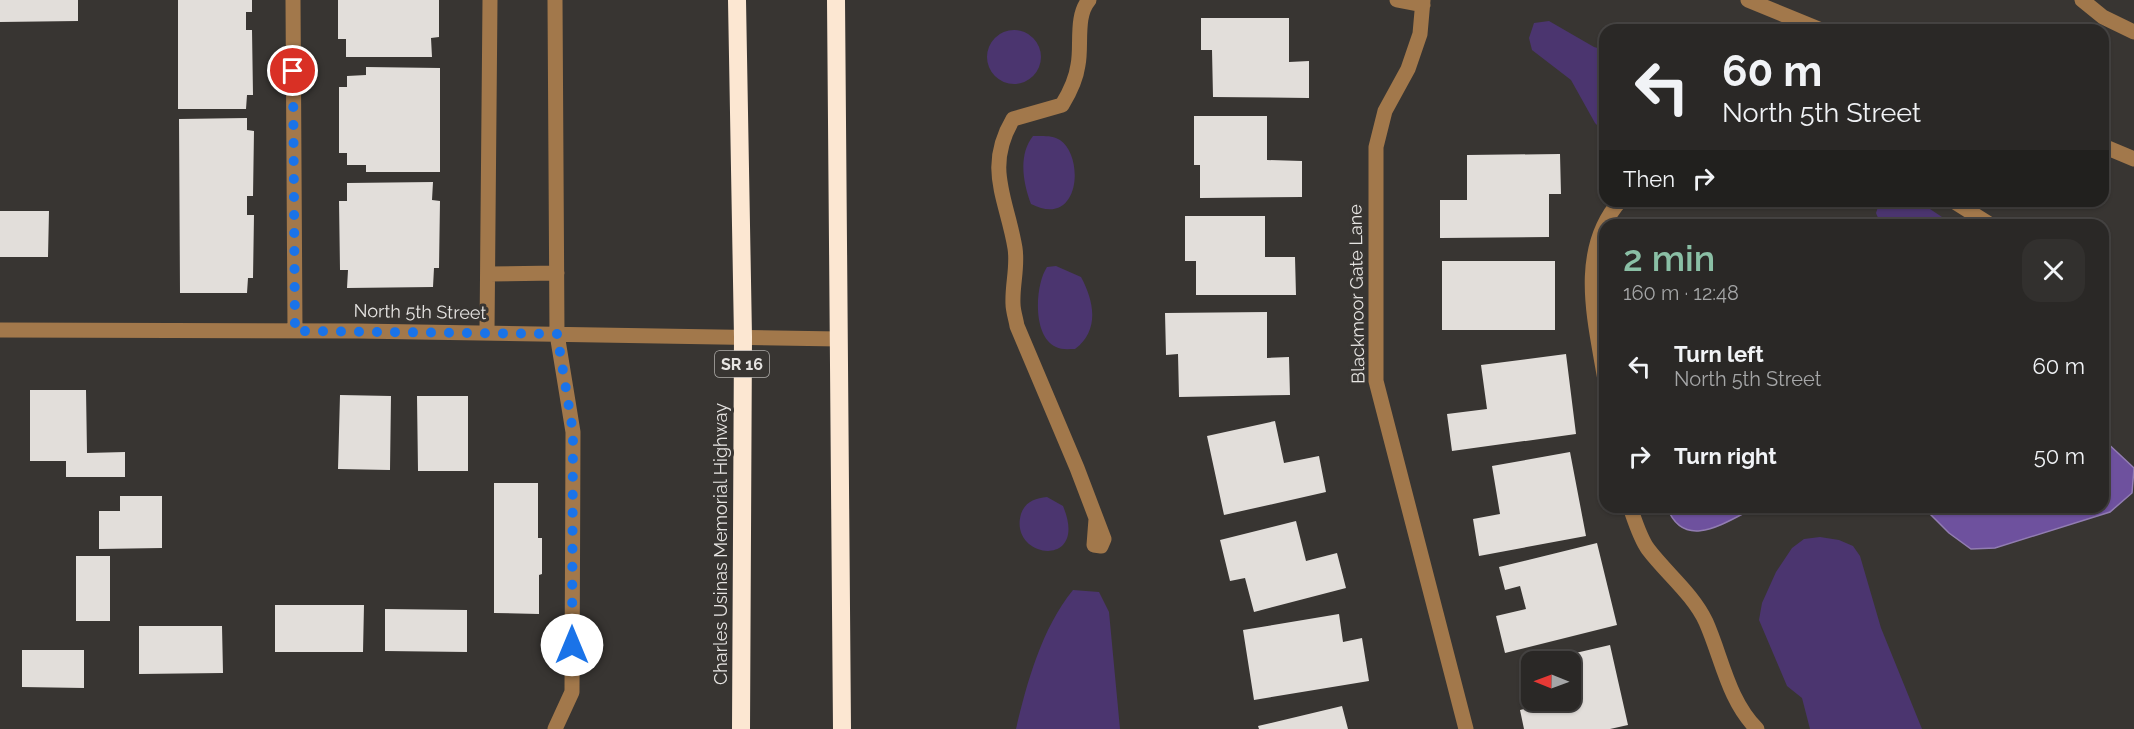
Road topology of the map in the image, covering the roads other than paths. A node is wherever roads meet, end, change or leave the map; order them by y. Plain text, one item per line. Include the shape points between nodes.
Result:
1 (293, 0) edge
2 (490, 0) edge
3 (555, 0) edge
4 (736, 0) edge
5 (836, 0) edge
6 (1089, 0) edge
7 (1397, 0) edge
8 (1749, 0) edge
9 (2082, 0) edge
10 (1423, 3) edge
11 (1807, 24) edge
12 (2134, 32) edge
13 (2109, 149) edge
14 (2134, 159) edge
15 (1962, 207) edge
16 (1982, 219) edge
17 (1599, 238) edge
18 (557, 273) junction
19 (489, 274) junction
20 (0, 330) edge
21 (295, 331) junction
22 (488, 333) junction
23 (557, 334) junction
24 (1599, 335) edge
25 (742, 337) junction
26 (839, 339) junction
27 (1632, 513) edge
28 (1096, 519) dead end
29 (555, 729) edge
30 (741, 729) edge
31 (842, 729) edge
32 (1466, 729) edge
33 (1757, 729) edge

1 - 21 street
2 - 19 street
3 - 18 street
4 - 25 highway, Charles Usinas Memorial Highway / SR 16
5 - 26 highway
6 - 28 street via 1082,18 1079,64 1073,86 1062,105 1013,119 1005,132 998,169 1002,203 1015,248 1013,303 1017,326
7 - 10 street
8 - 11 street
9 - 12 street via 2103,17
10 - 32 street, Blackmoor Gate Lane via 1420,34 1408,69 1385,111 1376,147 1376,381
13 - 14 street
15 - 16 street
17 - 24 street via 1591,276
18 - 19 street
18 - 23 street
19 - 22 street
20 - 21 street, North 5th Street
21 - 22 street, North 5th Street
22 - 23 street, North 5th Street
23 - 25 street, North 5th Street
23 - 29 street via 573,432 572,692
25 - 26 street, North 5th Street
25 - 30 highway, Charles Usinas Memorial Highway / SR 16
26 - 31 highway
27 - 33 street via 1647,548 1705,620 1732,692

